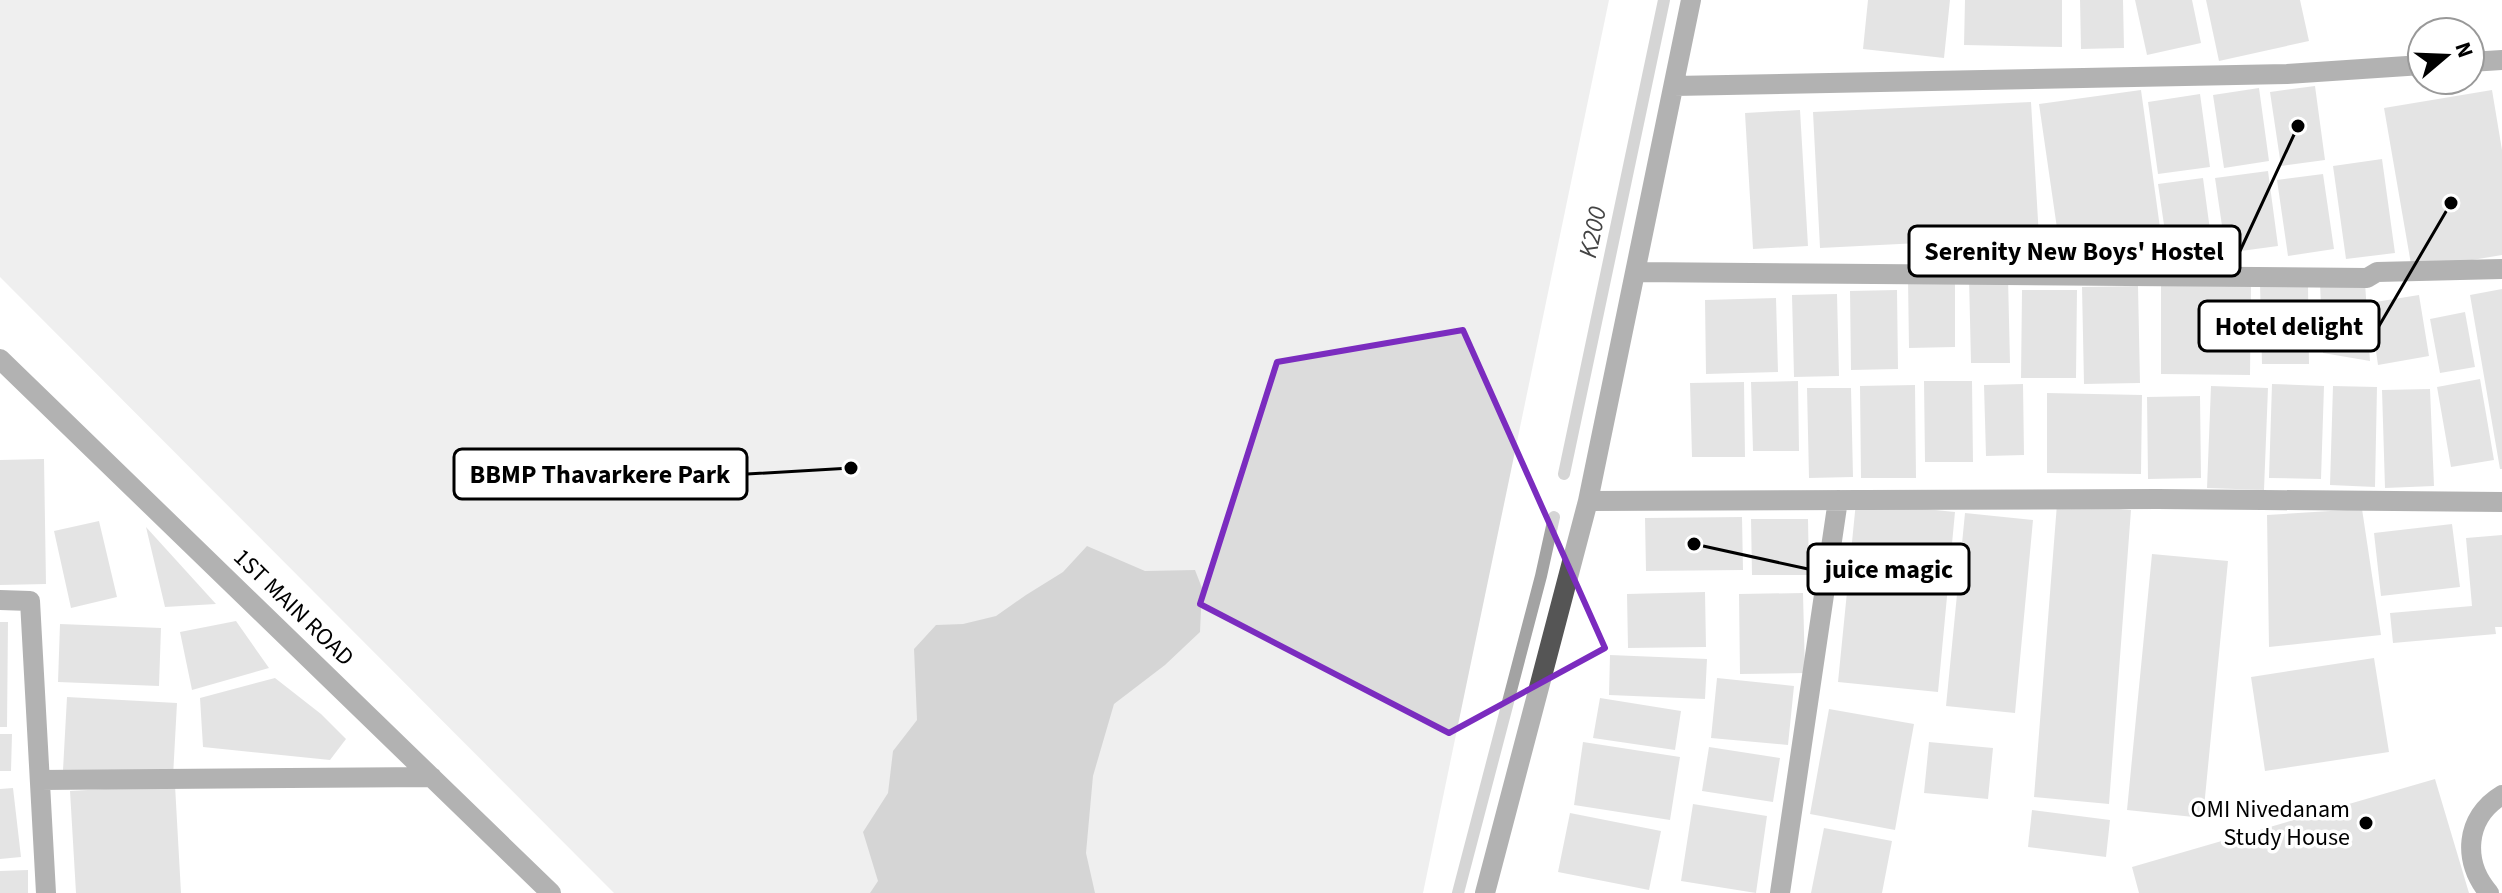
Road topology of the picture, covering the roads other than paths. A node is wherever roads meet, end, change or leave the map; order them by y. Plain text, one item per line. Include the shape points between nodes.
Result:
1 (1691, 0) edge
2 (2406, 66) edge
3 (1674, 86) junction
4 (2502, 269) edge
5 (1636, 272) junction
6 (0, 359) edge
7 (1838, 500) junction
8 (1588, 501) junction
9 (2502, 502) edge
10 (0, 600) edge
11 (432, 777) junction
12 (40, 780) junction
13 (2502, 795) edge
14 (46, 893) edge
15 (551, 893) edge
16 (1485, 893) edge
17 (1780, 893) edge
18 (2489, 893) edge

1 - 3 street
2 - 3 street via 2287,74
3 - 5 street
4 - 5 street via 2377,272 2367,278
5 - 8 street
6 - 11 street, 1ST MAIN ROAD
7 - 8 street
7 - 9 street
7 - 17 street
8 - 16 street
10 - 12 street via 30,601
11 - 12 street
11 - 15 street, 1ST MAIN ROAD
12 - 14 street
13 - 18 street via 2478,817 2471,836 2476,876

